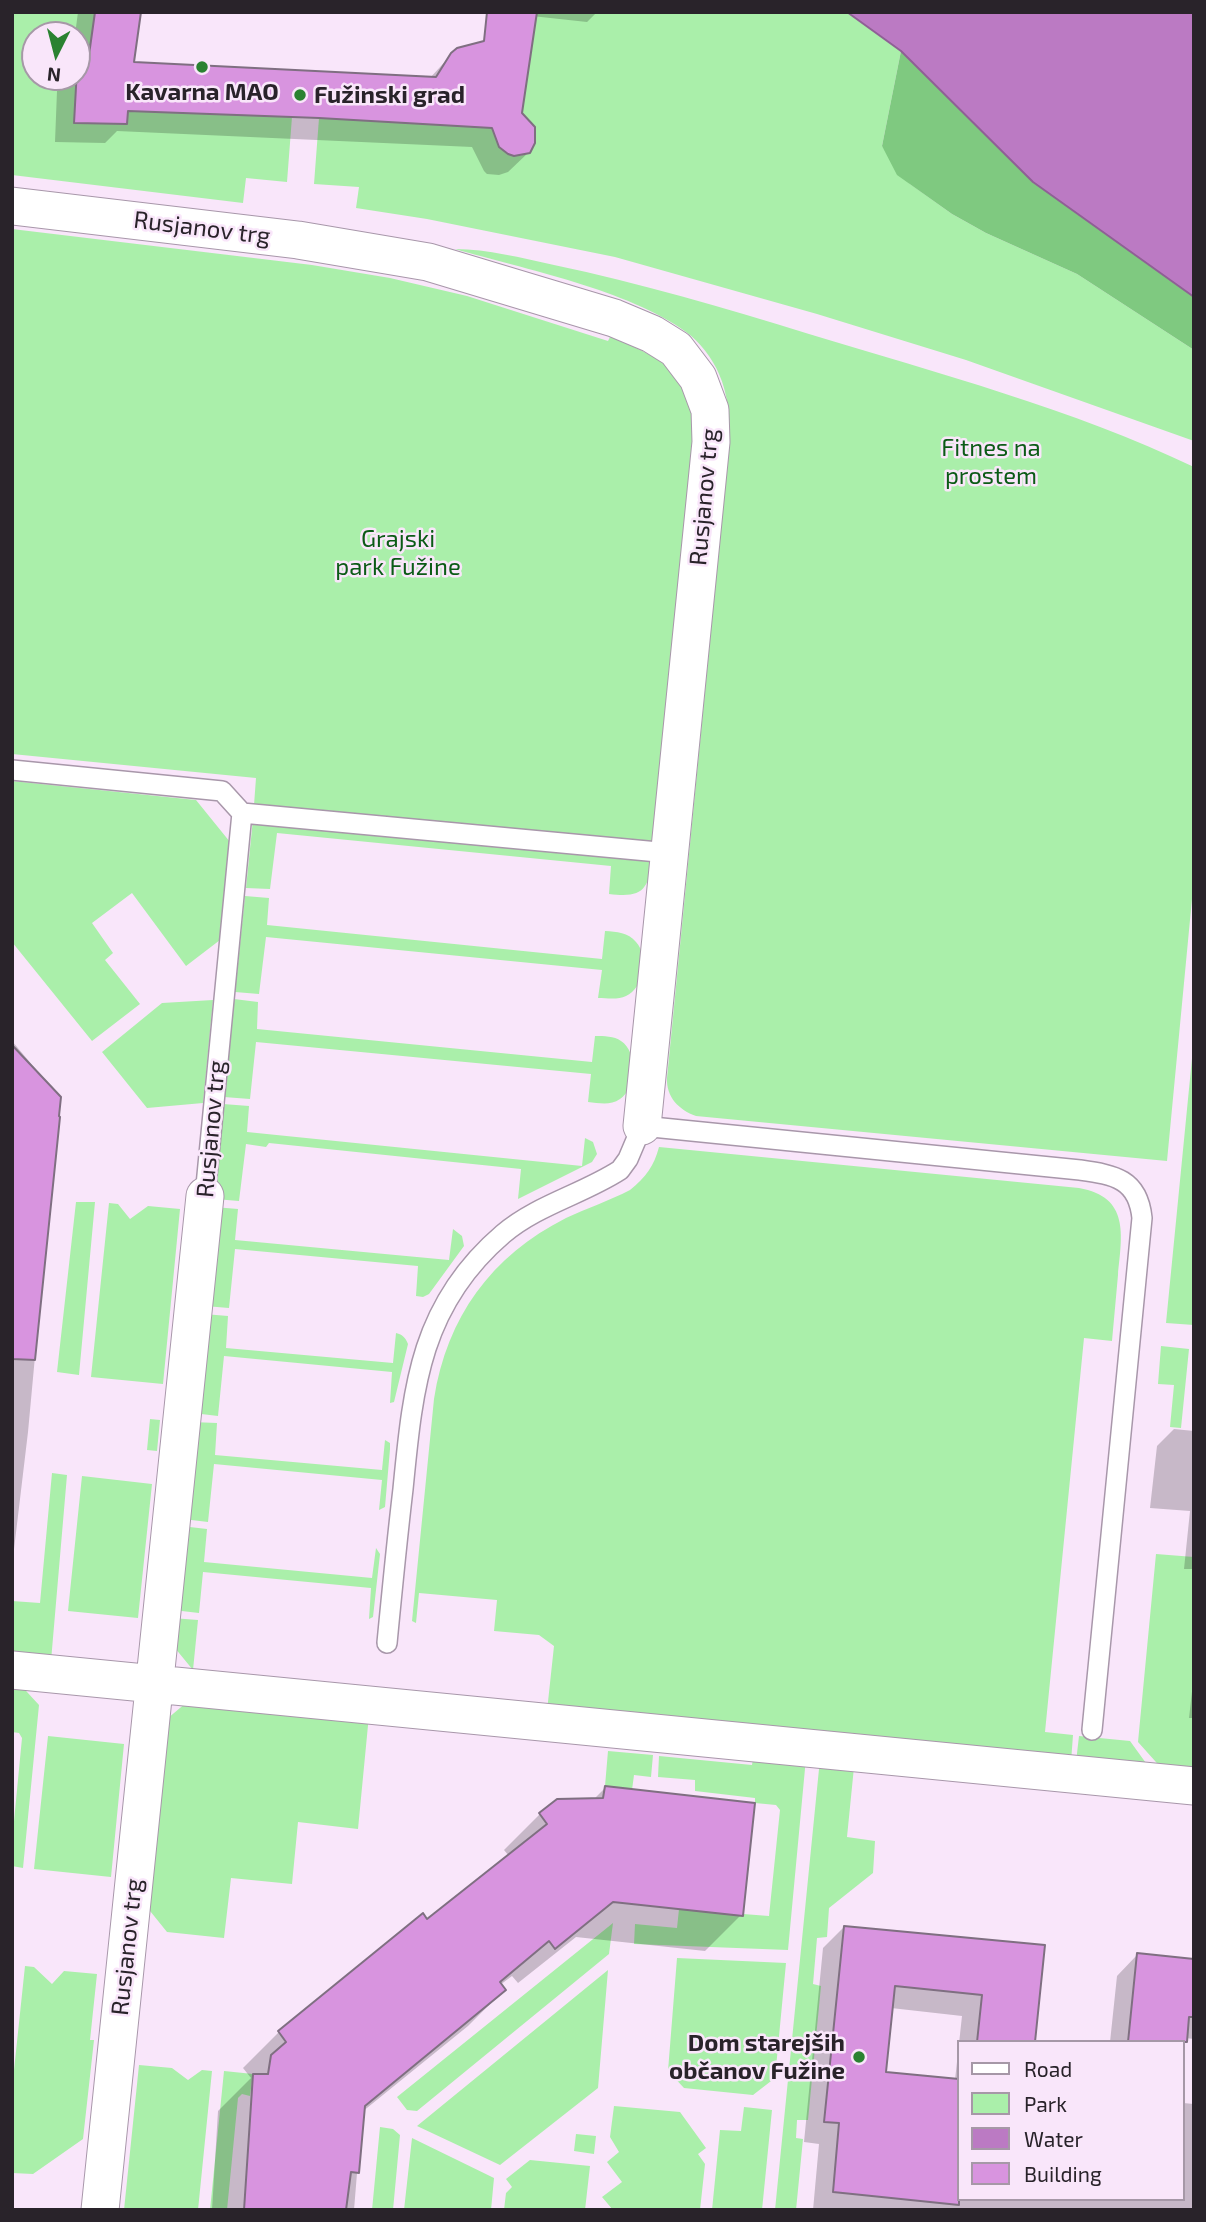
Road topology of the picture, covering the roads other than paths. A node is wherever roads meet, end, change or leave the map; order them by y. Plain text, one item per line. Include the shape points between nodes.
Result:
1 (12, 206) edge
2 (12, 769) edge
3 (242, 813) junction
4 (669, 853) junction
5 (642, 1126) junction
6 (205, 1196) joint
7 (387, 1643) dead end
8 (12, 1670) edge
9 (154, 1684) junction
10 (1092, 1730) dead end
11 (1194, 1786) edge
12 (100, 2210) edge

1 - 4 street, Rusjanov trg via 299,240 428,262 614,318 676,349 698,378 706,399 711,442
2 - 3 lane via 222,790
3 - 4 lane
3 - 6 lane, Rusjanov trg
4 - 5 street, Rusjanov trg
5 - 7 lane via 620,1170 523,1218 502,1234 456,1286 436,1320 415,1383
5 - 10 lane via 1080,1170 1115,1178 1135,1190 1142,1218
6 - 9 street, Rusjanov trg
8 - 9 street
9 - 11 street
9 - 12 street, Rusjanov trg

